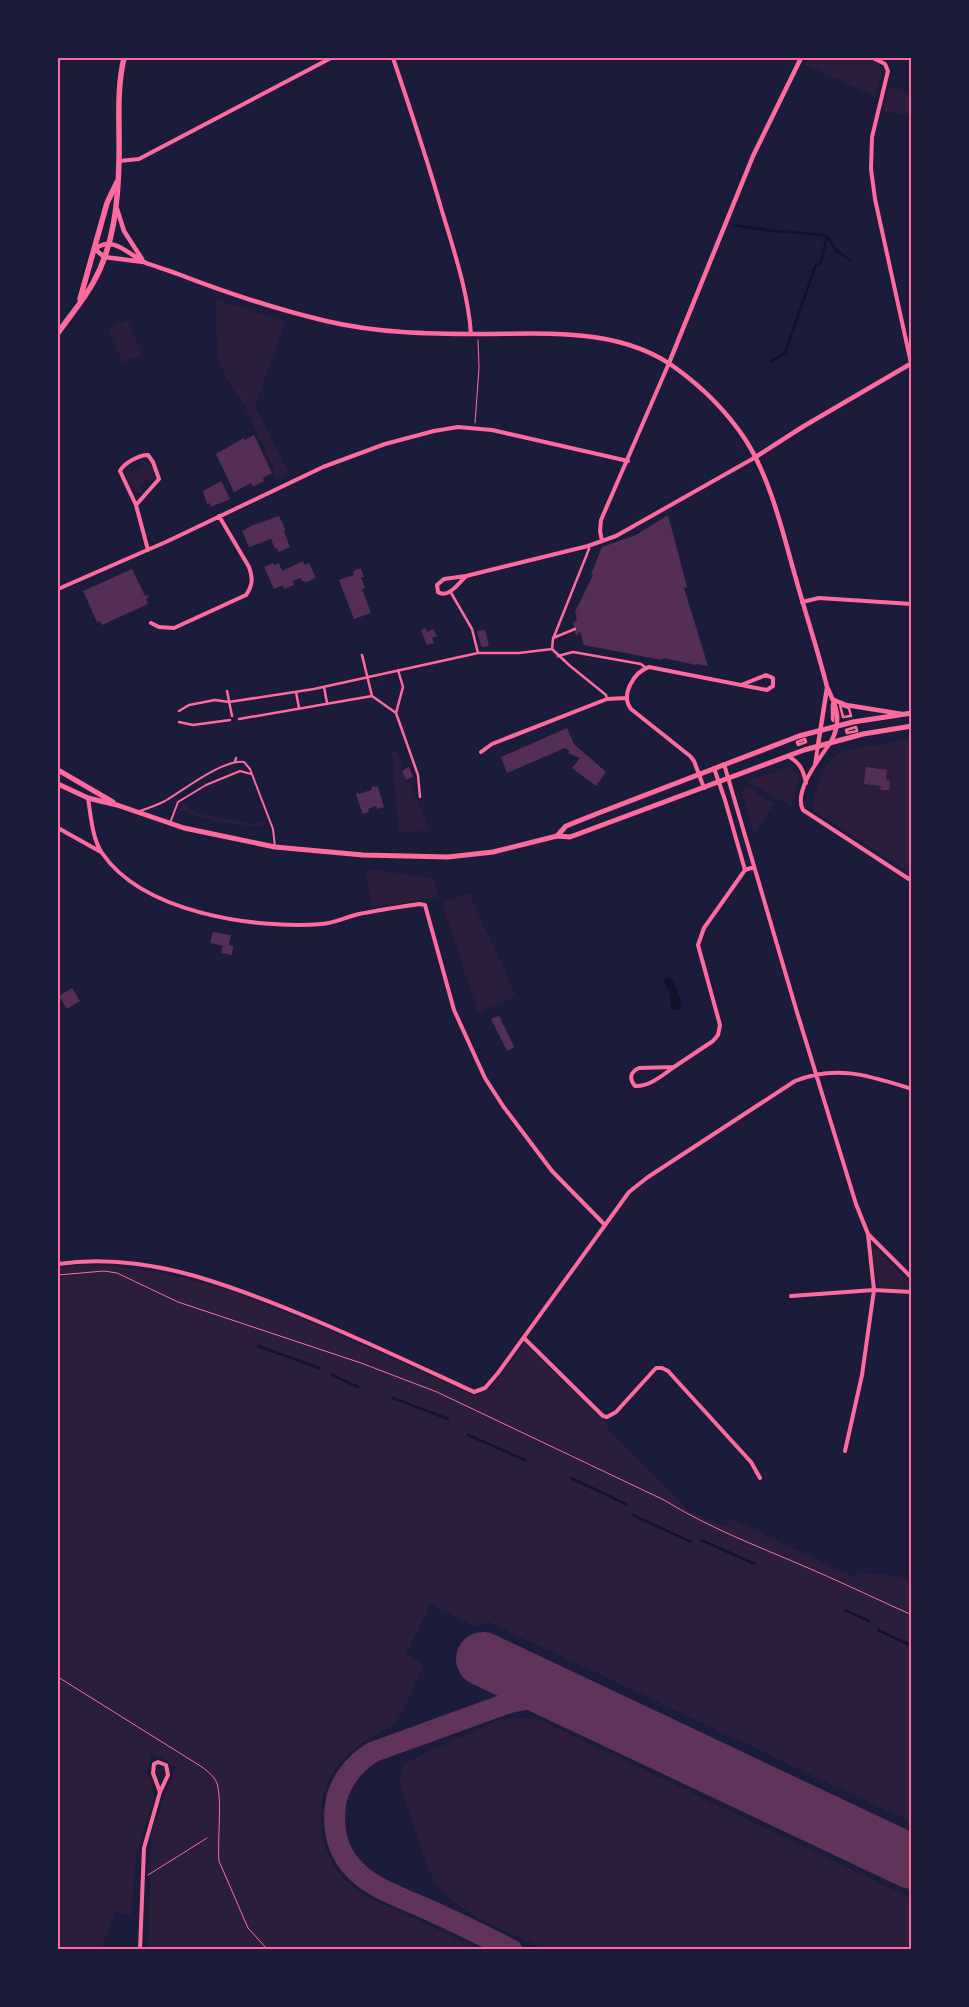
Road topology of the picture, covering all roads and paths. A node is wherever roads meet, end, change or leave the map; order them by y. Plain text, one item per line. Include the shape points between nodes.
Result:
1 (124, 58) edge
2 (331, 58) edge
3 (393, 58) edge
4 (801, 58) edge
5 (873, 58) edge
6 (119, 161) junction
7 (118, 180) junction
8 (117, 209) junction
9 (109, 244) junction
10 (95, 249) junction
11 (104, 258) junction
12 (144, 262) junction
13 (80, 302) junction
14 (58, 333) edge
15 (471, 334) junction
16 (478, 334) junction
17 (669, 363) junction
18 (911, 363) edge
19 (474, 427) junction
20 (754, 458) junction
21 (628, 460) junction
22 (136, 505) junction
23 (219, 516) junction
24 (602, 541) junction
25 (588, 546) junction
26 (148, 550) junction
27 (466, 576) junction
28 (58, 589) edge
29 (450, 591) junction
30 (802, 602) junction
31 (912, 604) edge
32 (151, 623) dead end
33 (575, 630) dead end
34 (553, 639) junction
35 (552, 649) junction
36 (478, 653) junction
37 (362, 654) dead end
38 (558, 656) junction
39 (646, 668) junction
40 (398, 670) junction
41 (368, 677) junction
42 (313, 682) dead end
43 (741, 684) junction
44 (324, 687) junction
45 (827, 687) junction
46 (314, 689) junction
47 (227, 691) dead end
48 (296, 692) junction
49 (372, 696) junction
50 (626, 698) junction
51 (607, 699) junction
52 (832, 701) junction
53 (230, 702) junction
54 (327, 704) junction
55 (299, 708) junction
56 (849, 708) joint
57 (179, 712) dead end
58 (233, 713) dead end
59 (396, 713) junction
60 (912, 713) edge
61 (903, 714) junction
62 (239, 719) dead end
63 (230, 720) dead end
64 (179, 722) dead end
65 (838, 725) junction
66 (912, 726) edge
67 (821, 730) junction
68 (831, 742) junction
69 (818, 746) junction
70 (481, 752) dead end
71 (788, 756) junction
72 (236, 758) dead end
73 (235, 762) junction
74 (724, 764) junction
75 (814, 767) junction
76 (714, 768) junction
77 (58, 770) edge
78 (699, 773) junction
79 (252, 776) junction
80 (728, 778) junction
81 (719, 782) junction
82 (806, 783) junction
83 (58, 784) edge
84 (704, 788) junction
85 (420, 797) dead end
86 (88, 798) junction
87 (117, 805) junction
88 (137, 813) junction
89 (170, 824) junction
90 (58, 828) edge
91 (557, 836) junction
92 (275, 847) junction
93 (101, 852) junction
94 (754, 867) junction
95 (745, 870) junction
96 (912, 881) edge
97 (674, 1067) junction
98 (816, 1074) junction
99 (912, 1089) edge
100 (605, 1225) junction
101 (868, 1234) junction
102 (58, 1264) edge
103 (58, 1276) edge
104 (912, 1278) edge
105 (874, 1290) junction
106 (912, 1292) edge
107 (791, 1296) dead end
108 (524, 1338) junction
109 (845, 1451) dead end
110 (760, 1478) dead end
111 (912, 1615) edge
112 (58, 1677) edge
113 (160, 1792) junction
114 (207, 1838) dead end
115 (141, 1879) junction
116 (140, 1950) edge
117 (268, 1950) edge

1 - 6 main road via 118,94
2 - 6 street via 139,159
3 - 15 street via 455,253
4 - 17 street via 752,160
5 - 18 street via 884,64 888,71 872,137 871,169
6 - 7 main road
7 - 8 main road
7 - 10 main road via 107,203
8 - 9 main road
8 - 12 street via 124,231
9 - 10 street
9 - 11 main road
9 - 12 street
10 - 11 street
10 - 13 main road
11 - 12 street
11 - 13 main road
12 - 15 street via 256,302 328,321 400,333
13 - 14 main road
15 - 16 street
16 - 17 street via 570,334 602,338 642,350
16 - 19 path
17 - 20 street via 718,406 742,435
17 - 21 street
18 - 20 street
19 - 21 street
19 - 23 street via 434,431 355,454
20 - 24 street via 628,530
20 - 30 street via 774,505
21 - 24 street via 602,520
22 - 22 street via 158,480 156,468 148,455 122,466 120,471
22 - 26 street
23 - 26 street
23 - 32 street via 252,575 252,584 246,595 174,628
24 - 25 street
25 - 27 street
25 - 34 street
26 - 28 street
27 - 29 street
27 - 29 street via 437,583 440,593
29 - 36 street via 472,629
30 - 31 street via 819,598
30 - 45 street
33 - 34 street
34 - 35 street
35 - 36 street
35 - 38 street
36 - 40 street
37 - 41 street
38 - 39 street via 573,652 641,664
38 - 51 street
39 - 43 street
39 - 50 street via 628,688
40 - 41 street
40 - 59 street via 403,688
41 - 44 street
41 - 49 street
42 - 46 street
43 - 43 street via 768,690 774,682 766,675
44 - 46 street
44 - 54 street
45 - 52 street
45 - 67 street
46 - 48 street
47 - 53 street
48 - 53 street
48 - 55 street
49 - 54 street
49 - 59 street
50 - 51 street
50 - 78 street via 631,709 690,756
51 - 70 street via 492,744
52 - 52 street via 834,717 833,721 832,720
52 - 61 street
52 - 65 street
53 - 57 street via 215,700 189,705
53 - 58 street
54 - 55 street
55 - 62 street
56 - 56 street via 851,716 843,717 840,705
59 - 85 street via 418,775
60 - 61 main road
61 - 65 main road
63 - 64 street via 193,725
65 - 67 main road
65 - 68 street
66 - 68 main road
67 - 69 street
67 - 74 main road
68 - 69 main road
68 - 75 street
69 - 71 main road
69 - 75 street
71 - 80 main road
71 - 82 street via 798,762
72 - 73 street
73 - 79 lane via 246,764
73 - 88 lane
74 - 76 main road
74 - 80 street
75 - 82 street
76 - 78 main road
76 - 81 street
77 - 87 main road
78 - 84 street
78 - 91 main road via 566,826
79 - 89 lane via 240,771 206,785 178,802
79 - 92 lane via 273,829
80 - 81 main road
80 - 94 street
81 - 84 main road
81 - 95 street
82 - 96 street via 800,798 806,813
83 - 86 main road
84 - 91 main road via 570,837
86 - 87 main road
86 - 93 street
87 - 88 main road
88 - 89 main road
89 - 92 main road
90 - 93 street
91 - 92 main road via 493,852 448,857 364,855
93 - 100 street via 120,875 151,894 212,915 245,921 283,925 324,924 418,904 426,906 454,1010 485,1078 552,1172
94 - 95 street
94 - 98 street
95 - 97 street via 704,928 698,945 720,1025 718,1035
97 - 97 street via 641,1086 631,1082 630,1075 639,1068
98 - 99 street via 854,1072
98 - 100 street via 795,1080 648,1178 629,1192
98 - 101 street via 839,1153
100 - 108 street
101 - 104 street
101 - 105 street
102 - 108 street via 79,1261 133,1263 202,1277 248,1292 360,1339 474,1392 482,1390 498,1373
103 - 111 path via 104,1271 117,1273 178,1302 361,1363 471,1407 664,1500 718,1530
105 - 106 street
105 - 107 street
105 - 109 street via 862,1375
108 - 110 street via 607,1417 616,1412 656,1368 668,1371 751,1462
112 - 117 path via 211,1775 219,1790 219,1860 248,1928
113 - 113 street via 168,1775 166,1765 158,1762 154,1764 153,1773
113 - 115 street via 144,1848
114 - 115 path
115 - 116 street

